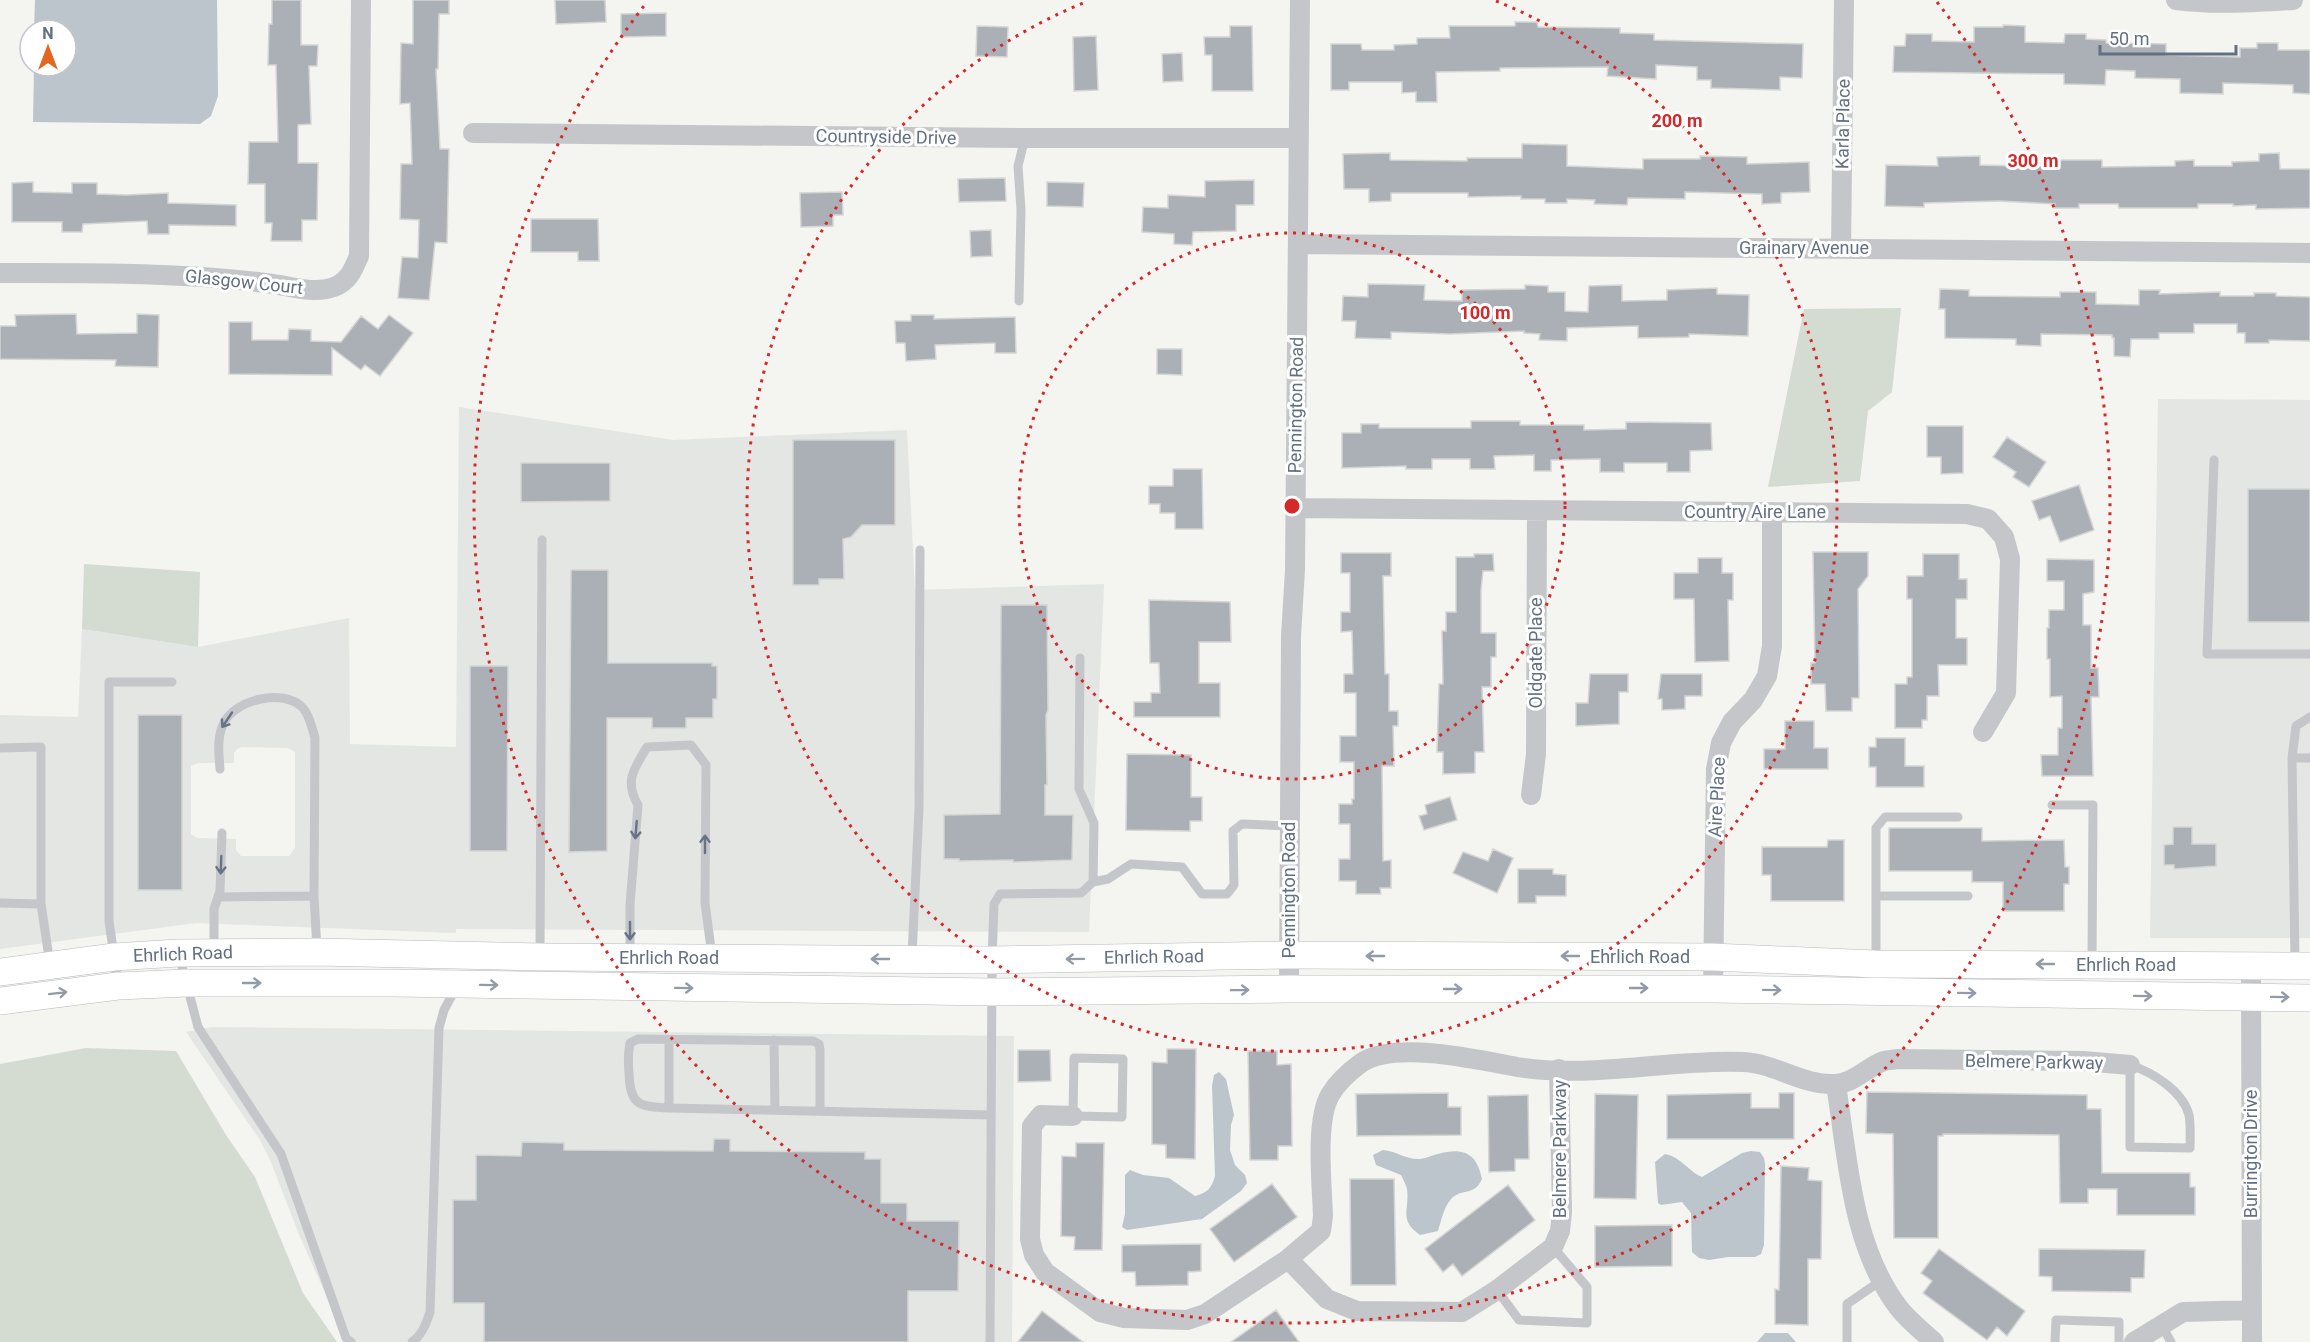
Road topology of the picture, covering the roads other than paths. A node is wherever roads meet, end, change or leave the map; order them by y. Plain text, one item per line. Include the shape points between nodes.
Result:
1 (361, 0) edge
2 (1300, 0) edge
3 (1844, 0) edge
4 (2176, 0) edge
5 (2293, 0) edge
6 (473, 133) dead end
7 (1025, 138) junction
8 (1299, 138) junction
9 (1298, 244) junction
10 (1841, 248) junction
11 (2310, 253) edge
12 (0, 273) edge
13 (1019, 301) dead end
14 (2214, 460) dead end
15 (1295, 508) junction
16 (1537, 512) junction
17 (1772, 512) junction
18 (542, 540) dead end
19 (920, 550) dead end
20 (2310, 654) edge
21 (1080, 658) dead end
22 (172, 682) dead end
23 (2310, 717) edge
24 (1983, 732) dead end
25 (0, 748) edge
26 (2292, 758) junction
27 (2310, 758) edge
28 (220, 769) dead end
29 (1531, 795) dead end
30 (2052, 805) dead end
31 (1958, 817) dead end
32 (1289, 826) junction
33 (222, 833) dead end
34 (1093, 882) junction
35 (314, 896) junction
36 (1876, 896) junction
37 (1968, 896) dead end
38 (218, 897) junction
39 (0, 903) edge
40 (41, 904) junction
41 (214, 952) junction
42 (317, 952) junction
43 (178, 953) junction
44 (1289, 955) junction
45 (114, 957) junction
46 (540, 957) junction
47 (1713, 957) junction
48 (630, 958) junction
49 (712, 958) junction
50 (912, 958) junction
51 (992, 960) junction
52 (1875, 964) junction
53 (50, 965) junction
54 (2092, 965) junction
55 (2251, 965) junction
56 (2303, 966) edge
57 (0, 972) edge
58 (187, 983) junction
59 (459, 984) junction
60 (118, 986) junction
61 (1289, 989) junction
62 (1713, 989) junction
63 (992, 992) junction
64 (2251, 997) junction
65 (2310, 998) edge
66 (0, 1001) edge
67 (669, 1040) junction
68 (774, 1040) junction
69 (2130, 1065) junction
70 (1559, 1070) junction
71 (1836, 1084) junction
72 (669, 1107) junction
73 (775, 1110) junction
74 (820, 1111) junction
75 (991, 1115) junction
76 (1073, 1116) junction
77 (1553, 1247) junction
78 (1288, 1259) junction
79 (1882, 1280) junction
80 (1497, 1290) junction
81 (2252, 1310) junction
82 (2166, 1334) edge
83 (351, 1342) edge
84 (412, 1342) edge
85 (990, 1342) edge
86 (1848, 1342) edge
87 (1934, 1342) edge
88 (2055, 1342) edge
89 (2119, 1342) edge
90 (2134, 1342) edge
91 (2252, 1342) edge

1 - 12 street, Glasgow Court via 359,256 350,277 333,287 308,290 214,276
2 - 8 street, Pennington Road
3 - 10 street, Karla Place
4 - 5 street
6 - 7 street, Countryside Drive
7 - 8 street, Countryside Drive
7 - 13 lane via 1018,166
8 - 9 street, Pennington Road
9 - 10 street, Grainary Avenue
9 - 15 street, Pennington Road
10 - 11 street, Grainary Avenue
14 - 20 lane via 2207,654
15 - 16 street, Country Aire Lane
15 - 32 street, Pennington Road
16 - 17 street, Country Aire Lane
16 - 29 street, Oldgate Place via 1536,754
17 - 24 street, Country Aire Lane via 1967,514 1988,519 2004,537 2010,560 2006,693
17 - 47 street, Aire Place via 1772,646 1767,676 1721,742 1716,769
18 - 46 lane
19 - 50 lane via 919,808
21 - 34 lane via 1080,789 1094,823
22 - 45 lane via 109,682 109,921
23 - 26 lane via 2296,726
25 - 40 lane via 41,747
26 - 27 lane
26 - 56 lane
35 -> 28 lane via 315,738 302,706 286,699 269,698 238,706 222,725
30 - 54 lane via 2093,805
31 - 36 lane via 1885,817 1879,822
32 - 34 lane via 1242,824 1233,831 1234,885 1227,894 1202,894 1182,867 1131,864 1108,879
32 - 44 street, Pennington Road
33 -> 38 lane
34 - 51 lane via 1081,893 1000,894 994,904
35 - 38 lane
35 - 42 lane
36 - 37 lane
36 - 52 lane
38 - 41 lane via 214,909
39 - 40 lane
40 - 53 lane
41 - 42 main road, Ehrlich Road
41 - 43 main road, Ehrlich Road
42 - 46 main road, Ehrlich Road
43 - 45 main road, Ehrlich Road
43 - 58 lane
47 -> 44 main road, Ehrlich Road
44 -> 51 main road, Ehrlich Road
44 - 61 street, Pennington Road
45 - 53 main road, Ehrlich Road
45 - 60 lane
46 - 48 main road, Ehrlich Road
47 - 52 main road, Ehrlich Road
47 - 62 street, Aire Place
48 - 49 main road, Ehrlich Road
49 -> 48 lane via 705,903 706,765 691,745 646,747 632,773 631,793 638,805
50 -> 49 main road, Ehrlich Road
50 - 51 main road, Ehrlich Road
51 - 63 lane
54 -> 52 main road, Ehrlich Road
53 - 57 main road, Ehrlich Road
54 - 55 main road, Ehrlich Road
55 - 56 main road, Ehrlich Road
55 - 64 street, Burrington Drive
58 -> 59 main road, Ehrlich Road
58 - 60 main road, Ehrlich Road
58 - 83 lane via 198,1027 281,1154 346,1338
59 -> 63 main road, Ehrlich Road
59 - 84 lane via 439,1028 430,1312 418,1338
66 -> 60 main road, Ehrlich Road
61 -> 62 main road, Ehrlich Road
63 -> 61 main road, Ehrlich Road
62 -> 64 main road, Ehrlich Road
63 - 75 lane
64 -> 65 main road, Ehrlich Road
64 - 81 street, Burrington Drive
67 - 68 lane
67 - 72 lane
67 - 72 lane via 634,1040 629,1047 628,1067 629,1087 635,1100 649,1107
68 - 73 lane
68 - 74 lane via 819,1044
69 - 69 lane via 2158,1078 2178,1097 2189,1114 2190,1148 2130,1147
69 - 71 street, Belmere Parkway via 1897,1059 1884,1061
70 - 71 street, Belmere Parkway via 1746,1062 1778,1068 1811,1082
70 - 77 street, Belmere Parkway via 1562,1212
70 - 78 street, Belmere Parkway via 1439,1053 1390,1054 1364,1061 1329,1095 1321,1122 1321,1231
71 - 79 street via 1856,1212 1865,1244
72 - 73 lane
73 - 74 lane
74 - 75 lane
75 - 85 lane
76 - 76 lane, Belmere Parkway via 1122,1117 1124,1059 1074,1058
76 - 78 street, Belmere Parkway via 1041,1115 1032,1126 1030,1239 1045,1272 1100,1312 1124,1318 1187,1320 1205,1314
77 - 80 street
77 - 80 lane via 1587,1287 1587,1323 1519,1320
78 - 80 street via 1326,1299 1357,1311 1462,1312
79 - 86 lane via 1847,1304
79 - 87 street via 1898,1308
81 - 82 street via 2183,1312
81 - 91 street, Burrington Drive
82 - 90 street
88 - 89 lane via 2056,1320 2119,1322

